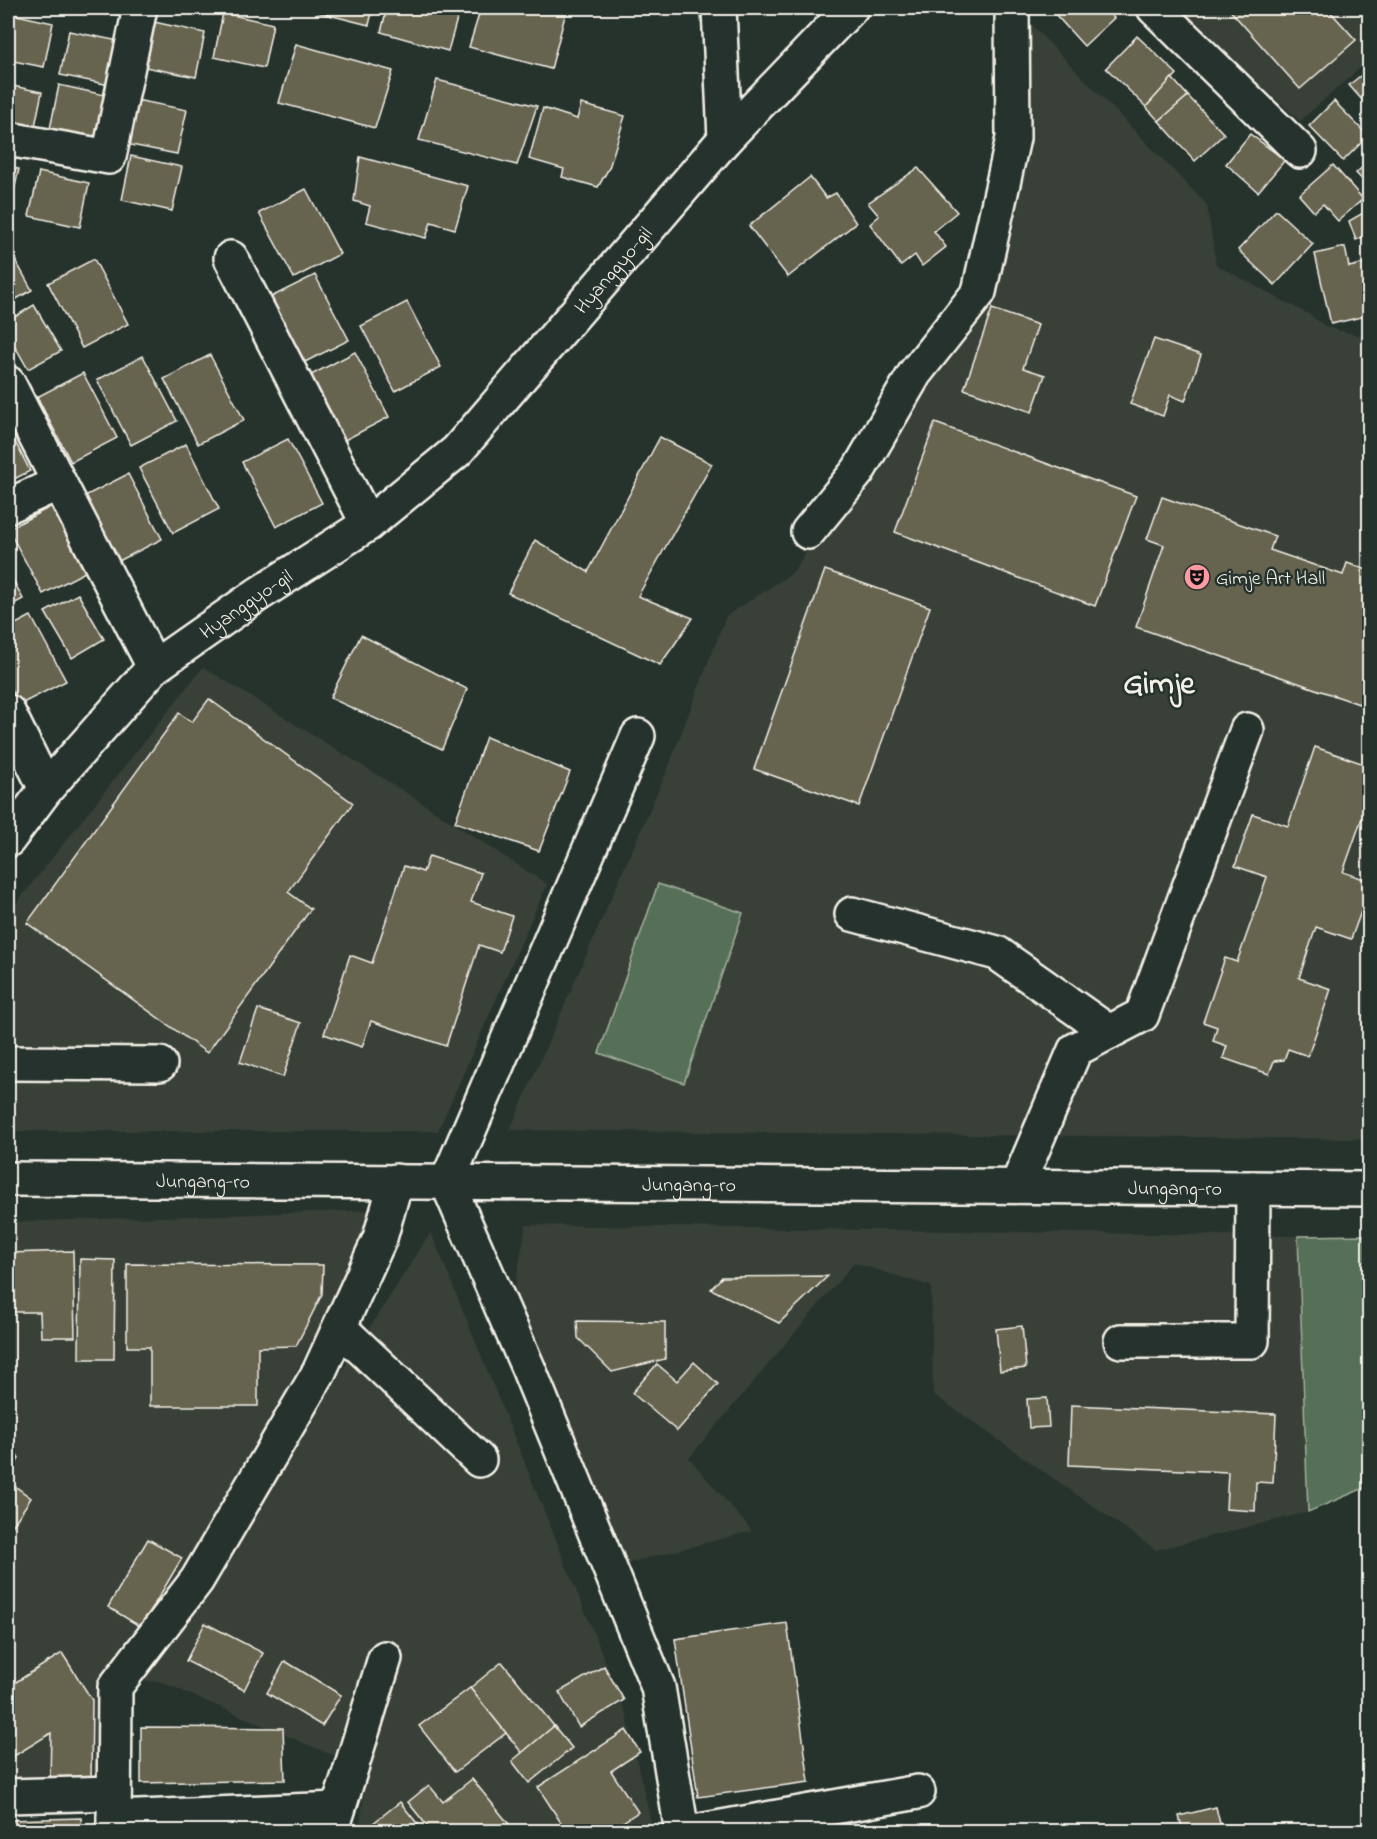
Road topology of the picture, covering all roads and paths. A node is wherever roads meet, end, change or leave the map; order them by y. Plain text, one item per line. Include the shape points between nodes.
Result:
1 (140, 8) edge
2 (719, 8) edge
3 (851, 8) edge
4 (1012, 8) edge
5 (1154, 8) edge
6 (8, 139) edge
7 (725, 139) junction
8 (1300, 151) dead end
9 (231, 258) dead end
10 (8, 383) edge
11 (59, 483) junction
12 (8, 506) edge
13 (368, 524) junction
14 (808, 532) dead end
15 (154, 667) junction
16 (8, 712) edge
17 (1247, 730) dead end
18 (638, 736) dead end
19 (46, 789) junction
20 (8, 840) edge
21 (852, 914) dead end
22 (1108, 1032) junction
23 (8, 1063) edge
24 (160, 1064) dead end
25 (8, 1179) edge
26 (396, 1181) junction
27 (447, 1182) junction
28 (1017, 1186) junction
29 (1253, 1188) junction
30 (1370, 1189) edge
31 (340, 1328) junction
32 (1121, 1341) dead end
33 (479, 1460) dead end
34 (385, 1658) dead end
35 (918, 1792) dead end
36 (8, 1796) edge
37 (114, 1814) edge
38 (335, 1820) edge
39 (682, 1832) edge
40 (694, 1832) edge

1 - 6 street via 109,157
2 - 7 street
3 - 7 street, Hyanggyo-gil
4 - 14 street via 1013,138 979,292 915,373 858,471
5 - 8 street
7 - 13 street, Hyanggyo-gil via 457,451
9 - 13 street
10 - 11 street
11 - 12 street
11 - 15 street
13 - 15 street, Hyanggyo-gil
15 - 19 street, Hyanggyo-gil
16 - 19 street
17 - 22 street via 1142,1015
18 - 27 street
19 - 20 street, Hyanggyo-gil
21 - 22 street via 997,953
22 - 28 street via 1075,1050
23 - 24 street
25 - 26 street, Jungang-ro
26 - 27 street, Jungang-ro
26 - 31 street via 380,1238
27 - 28 street, Jungang-ro
27 - 39 street via 529,1370 658,1687
28 - 29 street, Jungang-ro
29 - 30 street, Jungang-ro
29 - 32 street via 1252,1341
31 - 33 street
31 - 37 street via 319,1372 197,1580 115,1687
34 - 38 street
35 - 40 street
36 - 37 street
37 - 38 street

